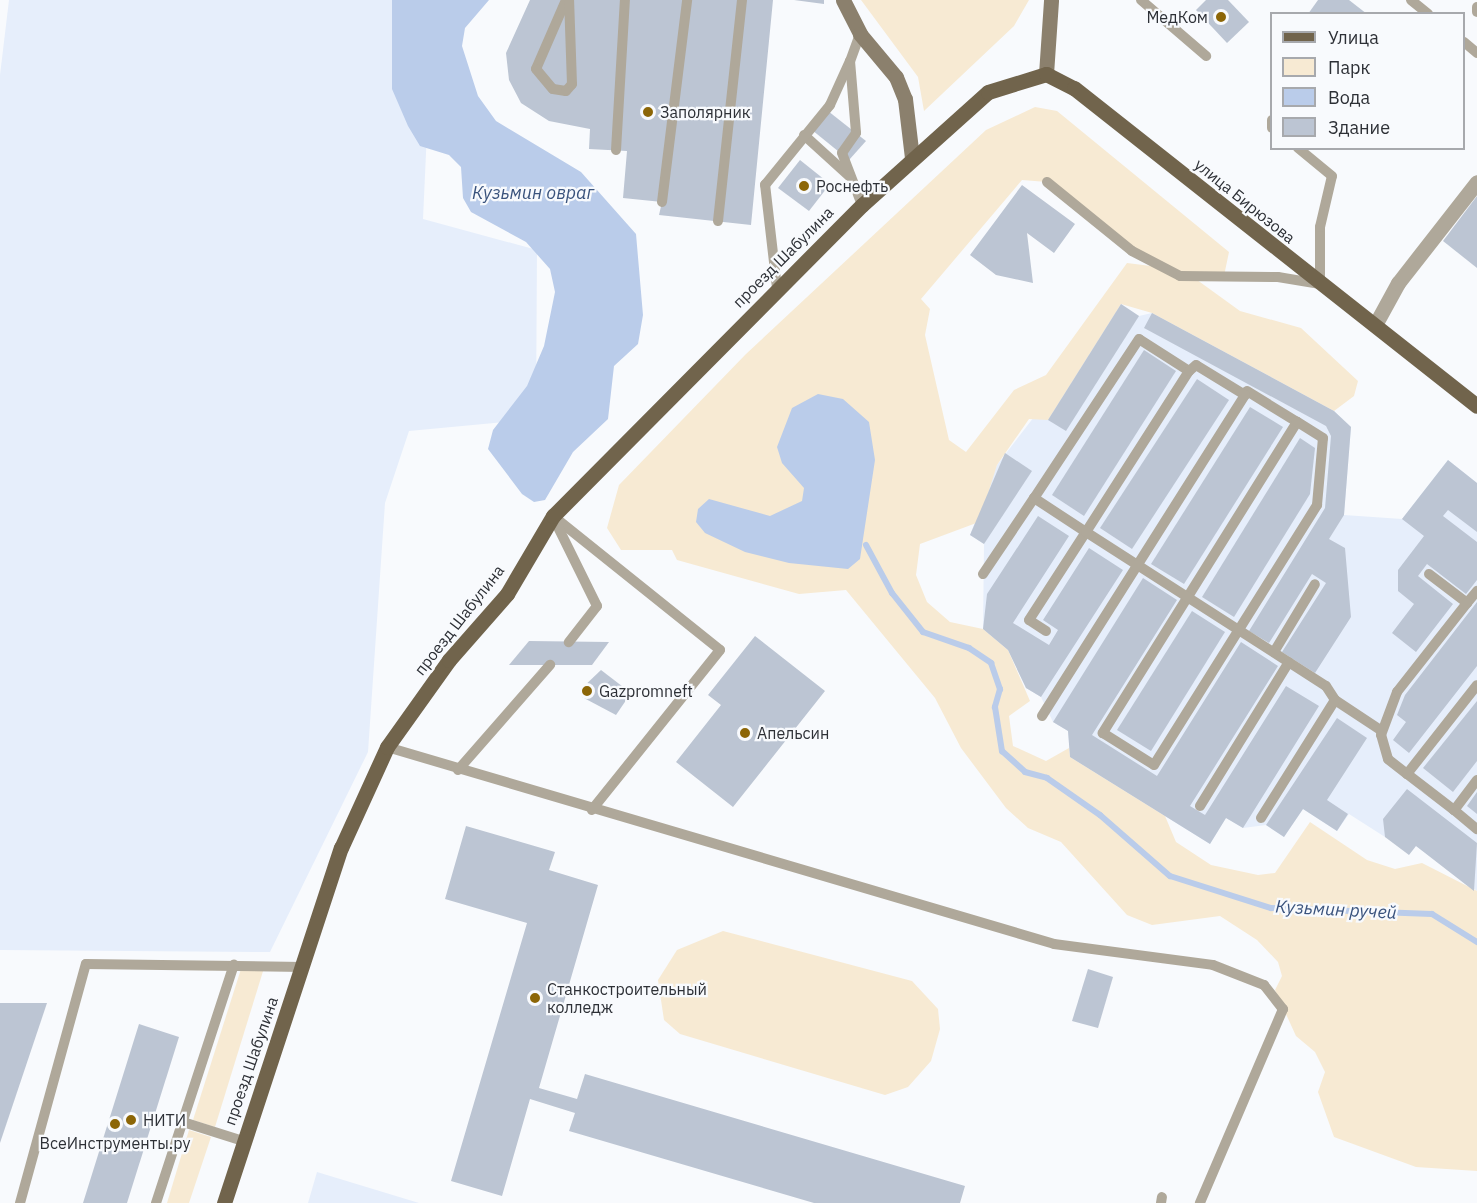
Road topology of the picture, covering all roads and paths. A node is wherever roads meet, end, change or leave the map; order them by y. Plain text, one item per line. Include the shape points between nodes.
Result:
1 (568, 0) edge
2 (626, 0) edge
3 (687, 0) edge
4 (742, 0) edge
5 (843, 0) edge
6 (1051, 0) edge
7 (1141, 0) edge
8 (1411, 0) edge
9 (1477, 7) edge
10 (1426, 12) edge
11 (1477, 12) edge
12 (861, 34) junction
13 (1465, 43) edge
14 (1477, 53) edge
15 (1206, 56) dead end
16 (850, 61) junction
17 (1046, 74) junction
18 (804, 135) junction
19 (616, 150) dead end
20 (1300, 150) edge
21 (912, 158) junction
22 (851, 179) junction
23 (1047, 182) dead end
24 (1477, 182) edge
25 (662, 202) dead end
26 (862, 205) junction
27 (718, 221) dead end
28 (1320, 284) junction
29 (777, 288) junction
30 (1375, 326) junction
31 (1189, 371) junction
32 (1245, 395) junction
33 (1477, 406) edge
34 (1297, 422) junction
35 (1034, 498) junction
36 (553, 516) junction
37 (1086, 532) junction
38 (1138, 565) junction
39 (983, 574) dead end
40 (1429, 574) dead end
41 (1315, 584) dead end
42 (1477, 591) edge
43 (1188, 597) junction
44 (1467, 603) junction
45 (1239, 630) junction
46 (1046, 631) dead end
47 (569, 642) dead end
48 (1274, 652) junction
49 (1289, 662) junction
50 (550, 665) dead end
51 (1477, 685) edge
52 (1335, 700) junction
53 (1042, 716) dead end
54 (1382, 731) junction
55 (387, 747) junction
56 (458, 770) junction
57 (1407, 774) junction
58 (1477, 780) edge
59 (1200, 806) dead end
60 (592, 810) junction
61 (1454, 810) junction
62 (1261, 818) dead end
63 (1477, 829) edge
64 (234, 964) junction
65 (303, 967) junction
66 (183, 1122) junction
67 (243, 1141) junction
68 (20, 1203) edge
69 (156, 1203) edge
70 (224, 1203) edge
71 (1200, 1203) edge

1 - 1 lane via 536,69 554,89 566,91 572,84
2 - 19 lane
3 - 25 lane
4 - 27 lane
5 - 12 main road
6 - 17 main road
7 - 15 lane
8 - 10 lane
9 - 11 lane
12 - 16 lane
12 - 21 main road via 896,76 905,99
13 - 14 lane
16 - 18 lane via 830,105
16 - 22 lane via 856,133 842,153
17 - 21 main road, проезд Шабулина via 988,92
17 - 28 main road, улица Бирюзова via 1074,88
18 - 22 lane
18 - 29 lane via 765,186
20 - 28 lane via 1332,176 1320,227
21 - 26 main road, проезд Шабулина
22 - 26 lane
23 - 28 lane via 1132,251 1180,276 1278,276
24 - 30 street via 1398,283
26 - 29 main road, проезд Шабулина
28 - 30 main road, улица Бирюзова
29 - 36 main road, проезд Шабулина
30 - 33 main road, улица Бирюзова
31 - 32 lane via 1196,365
31 - 35 lane via 1139,339
31 - 37 lane
32 - 34 lane via 1247,391
32 - 38 lane
34 - 43 lane
34 - 45 lane via 1323,438 1317,505
35 - 37 lane
35 - 39 lane
36 - 47 lane via 597,606
36 - 55 main road, проезд Шабулина via 507,594 449,660
36 - 60 lane via 720,650
37 - 38 lane
37 - 46 lane via 1029,620
38 - 43 lane
38 - 53 lane
40 - 44 lane
41 - 48 lane
42 - 44 lane
43 - 45 lane
43 - 45 lane via 1103,733 1154,765
44 - 54 lane via 1397,692
45 - 48 lane
48 - 49 lane
49 - 52 lane via 1326,686
49 - 59 lane
50 - 56 lane
51 - 57 lane
52 - 54 lane
52 - 62 lane
54 - 57 lane via 1388,759
55 - 56 lane
55 - 65 main road, проезд Шабулина via 341,849
56 - 60 lane
57 - 61 lane
58 - 61 lane
60 - 71 lane via 1054,944 1213,965 1264,985 1283,1009
61 - 63 lane
64 - 65 lane
64 - 66 lane
64 - 68 lane via 86,964
65 - 67 main road, проезд Шабулина
66 - 67 lane
66 - 69 lane
67 - 70 main road, проезд Шабулина

